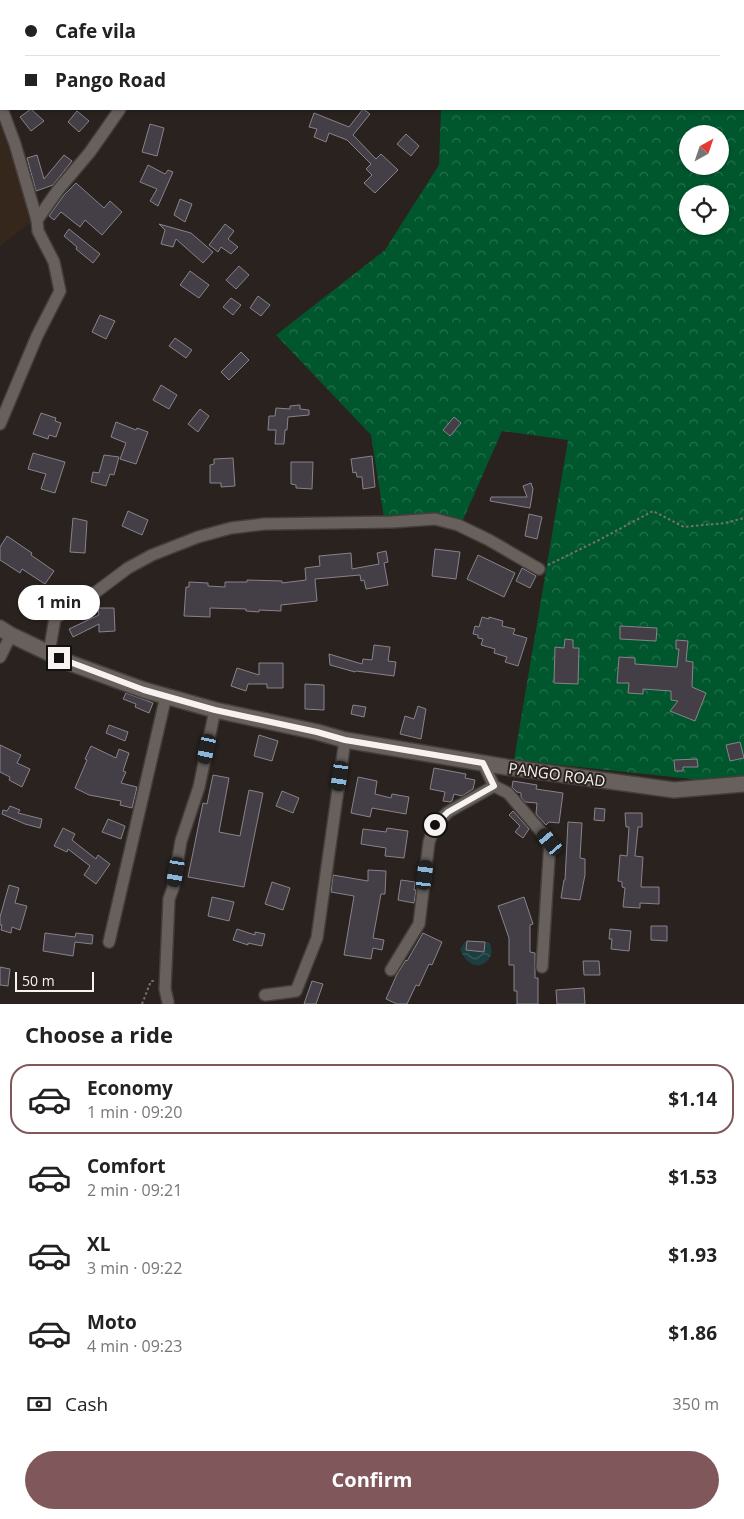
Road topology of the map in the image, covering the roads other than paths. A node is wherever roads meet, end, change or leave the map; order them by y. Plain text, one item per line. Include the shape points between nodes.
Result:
1 (3, 110) edge
2 (119, 110) edge
3 (37, 220) junction
4 (0, 424) edge
5 (539, 569) road end
6 (6, 631) edge
7 (49, 652) junction
8 (0, 657) edge
9 (166, 696) junction
10 (215, 710) junction
11 (345, 740) junction
12 (483, 763) junction
13 (744, 784) edge
14 (494, 786) junction
15 (109, 942) dead end
16 (542, 967) dead end
17 (390, 970) dead end
18 (265, 995) dead end
19 (168, 1002) dead end

1 - 3 street
2 - 3 street
3 - 4 street via 38,231 54,262 60,291
5 - 7 street via 489,540 435,519 264,524 231,528 198,537 128,568 55,618
6 - 7 street, PANGO ROAD
6 - 8 street
7 - 9 street, PANGO ROAD via 70,663
9 - 10 street, PANGO ROAD
9 - 15 street
10 - 11 street, PANGO ROAD
10 - 19 street via 169,899 165,989
11 - 12 street, PANGO ROAD
11 - 18 street via 318,938 296,991
12 - 13 street, PANGO ROAD via 674,790
12 - 14 street
14 - 16 street via 508,793 550,842
14 - 17 street via 448,812 435,825 429,842 419,924

